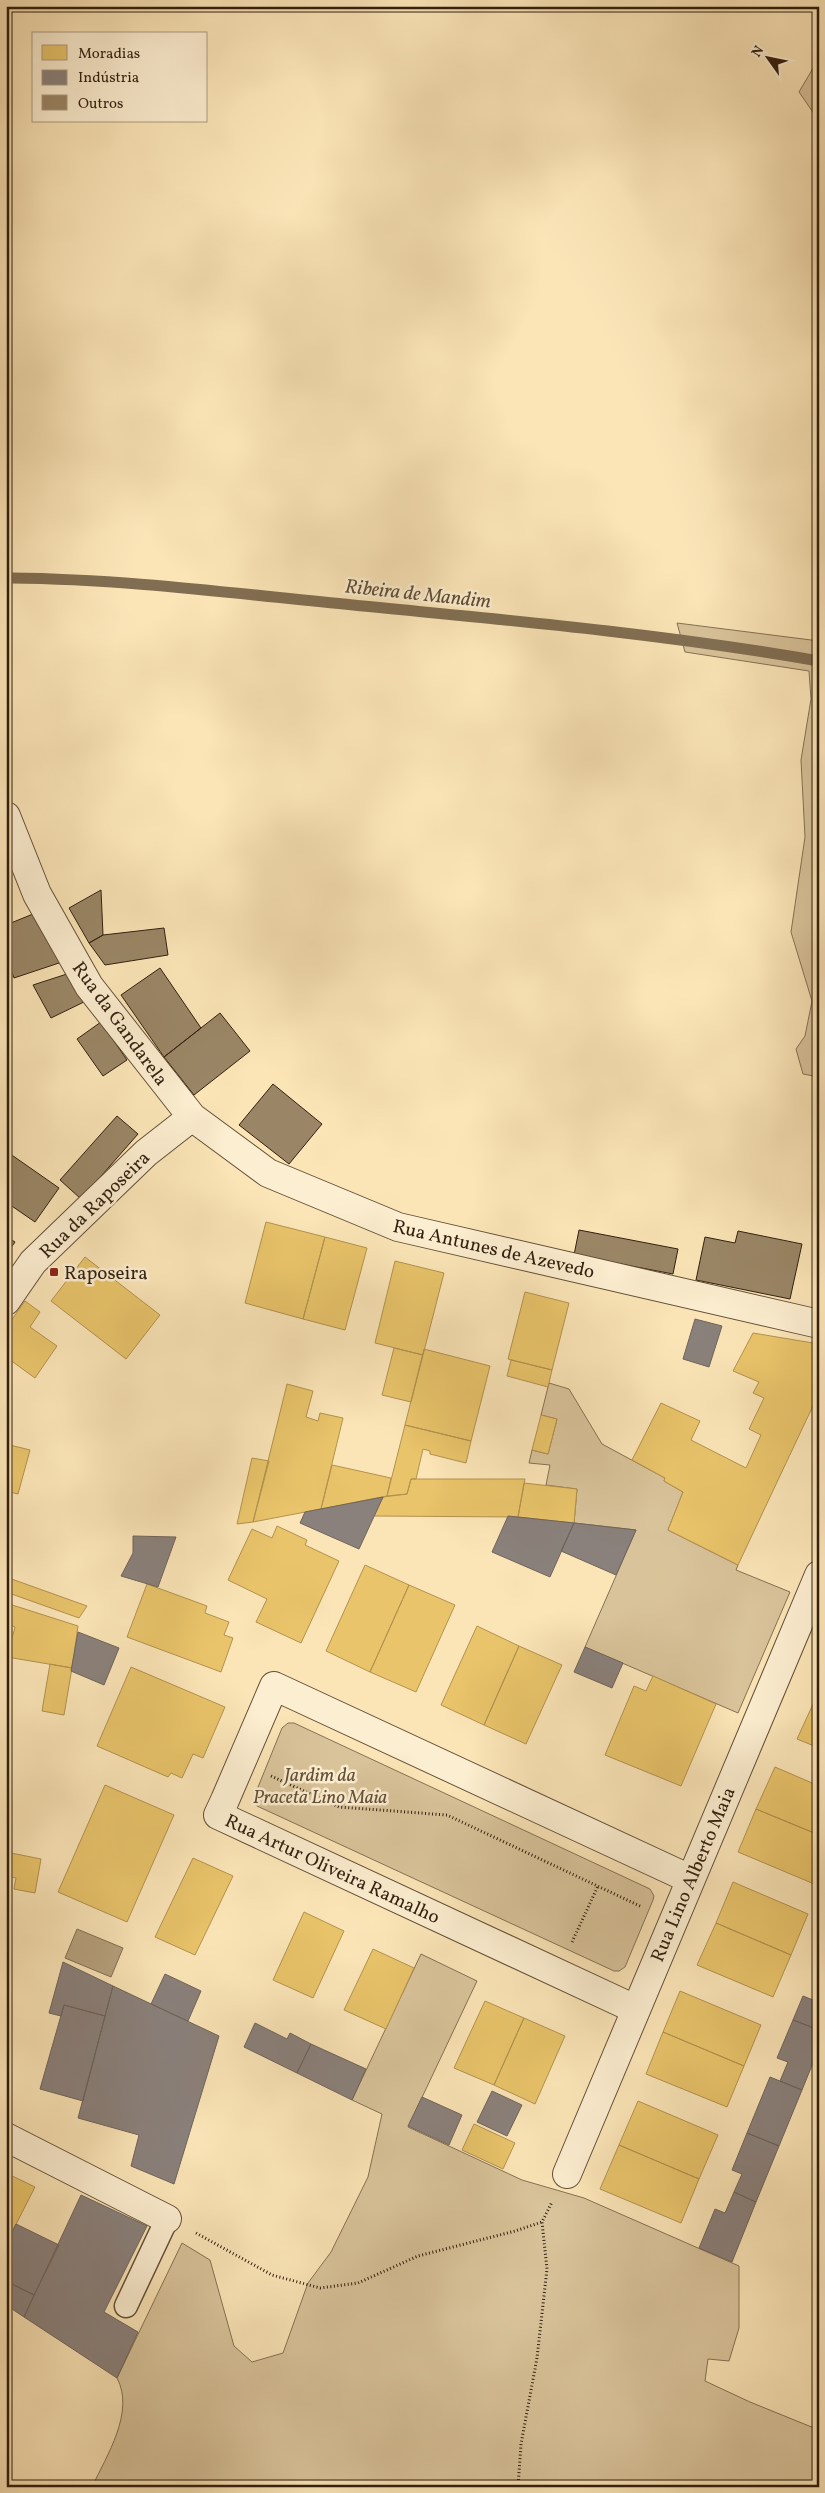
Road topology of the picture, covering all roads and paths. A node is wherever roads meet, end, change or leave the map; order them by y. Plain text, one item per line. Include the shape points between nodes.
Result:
1 (6, 816) edge
2 (192, 1118) junction
3 (6, 1301) edge
4 (819, 1324) edge
5 (819, 1575) edge
6 (264, 1773) dead end
7 (690, 1879) junction
8 (598, 1886) junction
9 (638, 1905) dead end
10 (568, 1950) dead end
11 (635, 2009) junction
12 (6, 2137) edge
13 (566, 2174) joint
14 (167, 2219) junction
15 (542, 2222) junction
16 (126, 2306) dead end
17 (518, 2487) edge

1 - 2 street, Rua da Gandarela via 38,894 89,986
2 - 3 street, Rua da Raposeira via 146,1153 33,1262
2 - 4 street, Rua Antunes de Azevedo via 268,1173 398,1227
5 - 7 street, Rua Lino Alberto Maia
6 - 8 path via 339,1807 447,1815
7 - 11 street, Rua Lino Alberto Maia
7 - 11 street, Rua Artur Oliveira Ramalho via 274,1686 218,1816
8 - 9 path
8 - 10 path
11 - 13 street, Rua Lino Alberto Maia
12 - 14 street
13 - 15 path
14 - 15 path via 272,2275 320,2288 358,2283 418,2256
14 - 16 lane
15 - 17 path via 547,2269 537,2358 521,2444

